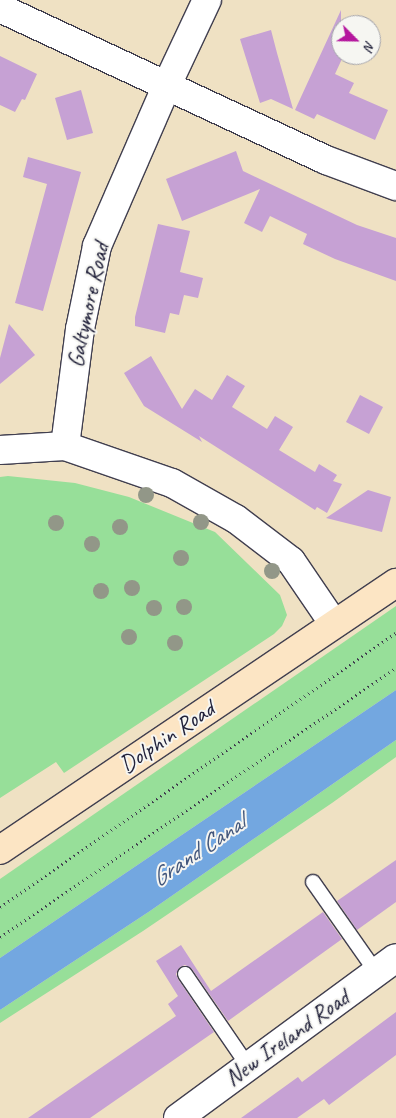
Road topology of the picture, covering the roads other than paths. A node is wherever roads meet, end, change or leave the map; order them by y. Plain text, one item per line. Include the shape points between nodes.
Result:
1 (207, 0) edge
2 (0, 8) edge
3 (166, 87) junction
4 (396, 186) edge
5 (65, 446) junction
6 (0, 450) edge
7 (396, 583) edge
8 (334, 624) junction
9 (0, 850) edge
10 (313, 882) dead end
11 (386, 965) edge
12 (185, 974) dead end
13 (248, 1066) junction
14 (178, 1118) edge

1 - 3 street, Galtymore Road
2 - 3 street
3 - 4 street via 326,160
3 - 5 street, Galtymore Road via 97,246 80,329
5 - 6 street
5 - 8 street via 172,483 236,518 291,561
7 - 8 main road, Dolphin Road
8 - 9 main road, Dolphin Road
10 - 11 lane
11 - 13 street, New Ireland Road
12 - 13 lane
13 - 14 street, New Ireland Road

